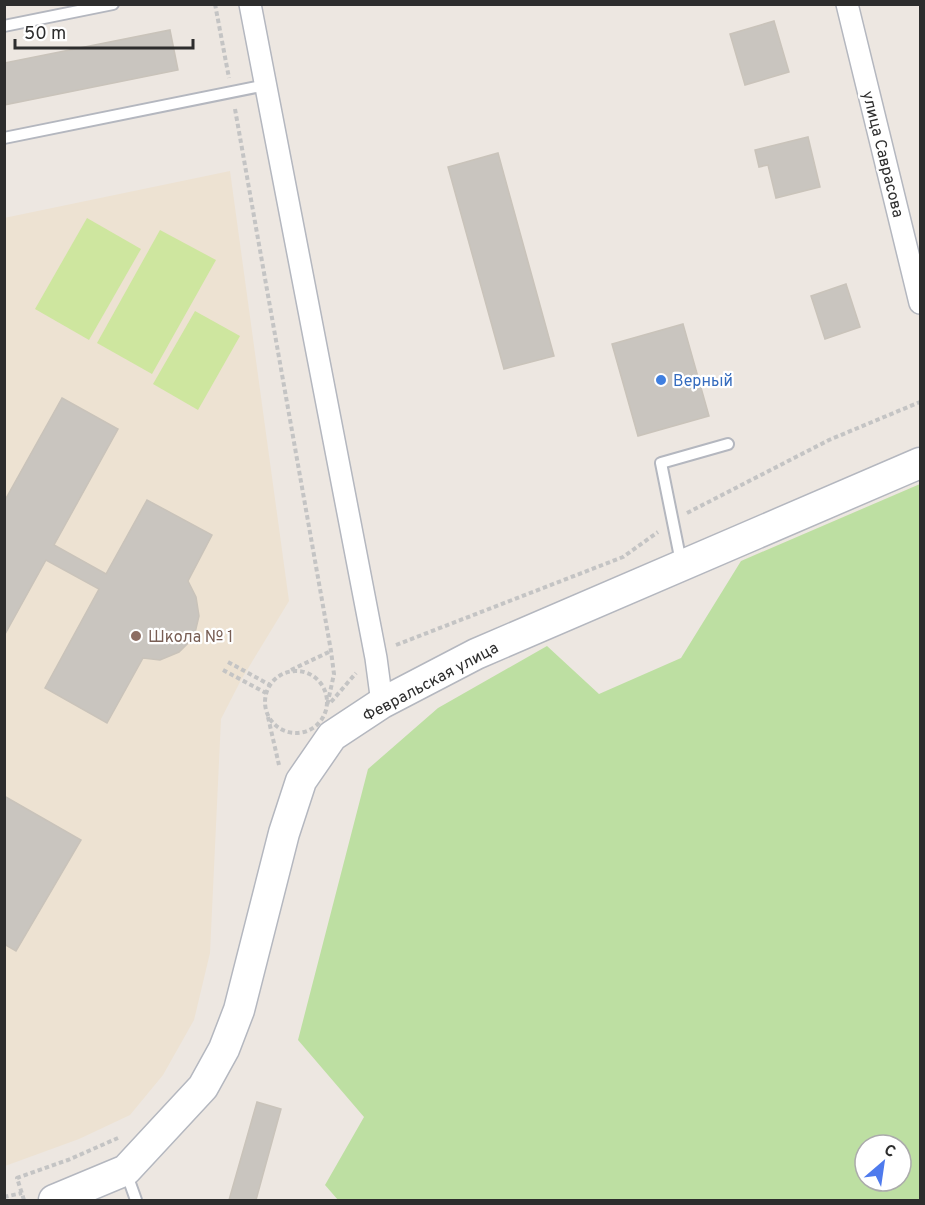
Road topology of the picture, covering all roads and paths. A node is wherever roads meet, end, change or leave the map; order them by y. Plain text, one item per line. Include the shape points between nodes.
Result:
1 (113, 4) edge
2 (214, 4) edge
3 (250, 4) edge
4 (847, 4) edge
5 (97, 6) edge
6 (4, 26) edge
7 (266, 85) junction
8 (232, 92) junction
9 (4, 138) edge
10 (921, 303) edge
11 (921, 402) edge
12 (728, 444) dead end
13 (921, 463) edge
14 (674, 520) junction
15 (681, 566) junction
16 (331, 651) junction
17 (376, 658) junction
18 (228, 662) dead end
19 (223, 670) dead end
20 (283, 673) junction
21 (270, 685) junction
22 (266, 693) junction
23 (382, 703) junction
24 (327, 707) junction
25 (267, 711) junction
26 (279, 766) dead end
27 (123, 1135) dead end
28 (126, 1170) junction
29 (22, 1193) junction
30 (4, 1197) edge
31 (24, 1200) edge
32 (54, 1200) edge
33 (136, 1200) edge

1 - 5 lane
2 - 8 path
3 - 7 street
4 - 10 street, улица Саврасова
5 - 6 lane
7 - 8 lane
7 - 17 street
8 - 9 lane
8 - 16 path
11 - 14 path via 829,441
12 - 14 lane via 661,463
13 - 15 main road, Февральская улица
14 - 15 lane
14 - 17 path via 623,557 392,647
15 - 23 main road, Февральская улица via 476,654
16 - 20 path
16 - 24 path via 334,674
17 - 23 street
17 - 24 path via 352,676
18 - 21 path
19 - 22 path
20 - 21 path
20 - 24 path via 302,671 318,679 327,697
21 - 22 path
22 - 25 path
23 - 28 main road, Февральская улица via 332,736 300,781 239,1010 224,1049 203,1087
24 - 25 path via 317,725 299,733 279,728
25 - 26 path
27 - 29 path via 17,1178
28 - 32 main road, Февральская улица
28 - 33 lane
29 - 30 path
29 - 31 path

